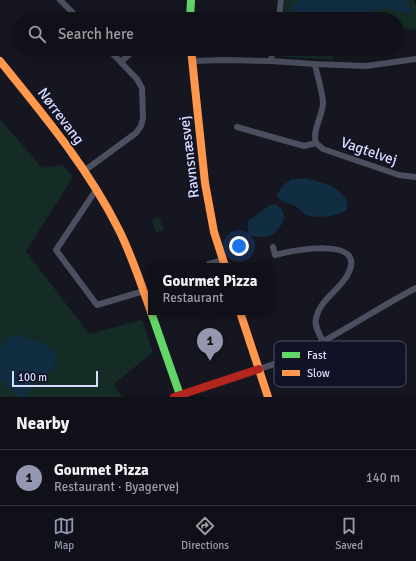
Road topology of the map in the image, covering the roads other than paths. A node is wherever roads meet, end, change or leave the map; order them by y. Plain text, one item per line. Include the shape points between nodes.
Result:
1 (60, 0) edge
2 (191, 0) edge
3 (281, 0) edge
4 (72, 12) edge
5 (190, 12) edge
6 (280, 12) edge
7 (115, 56) edge
8 (128, 56) edge
9 (192, 56) edge
10 (272, 56) edge
11 (416, 59) edge
12 (0, 61) edge
13 (271, 61) junction
14 (121, 62) junction
15 (192, 62) junction
16 (315, 64) junction
17 (237, 127) dead end
18 (316, 143) junction
19 (84, 171) junction
20 (416, 177) edge
21 (96, 190) junction
22 (274, 247) dead end
23 (224, 263) edge
24 (416, 288) edge
25 (144, 291) junction
26 (148, 303) edge
27 (152, 315) edge
28 (241, 315) edge
29 (322, 341) edge
30 (324, 341) edge
31 (274, 363) edge
32 (259, 369) junction
33 (177, 396) edge
34 (268, 397) edge

1 - 4 street
2 - 5 street
3 - 6 street
7 - 14 street
8 - 14 street
9 - 15 street, Ravnsnæsvej
10 - 13 street
11 - 16 street via 366,66
12 - 19 street, Nørrevang
13 - 15 street
13 - 16 street
14 - 19 street via 142,88 141,126 136,133
15 - 23 street, Ravnsnæsvej via 205,183 214,232
16 - 18 street via 323,102 315,134
17 - 18 street via 304,146
18 - 20 street, Vagtelvej via 323,149 399,175
19 - 21 street, Nørrevang
21 - 25 street, Nørrevang via 125,244
21 - 25 street via 56,250 97,305
22 - 29 street via 275,255 311,248 338,249 350,260 348,275 318,312 316,324
24 - 30 street via 384,304
25 - 26 street, Nørrevang
27 - 33 street, Nørrevang
28 - 32 street
31 - 32 street
32 - 33 street
32 - 34 street

